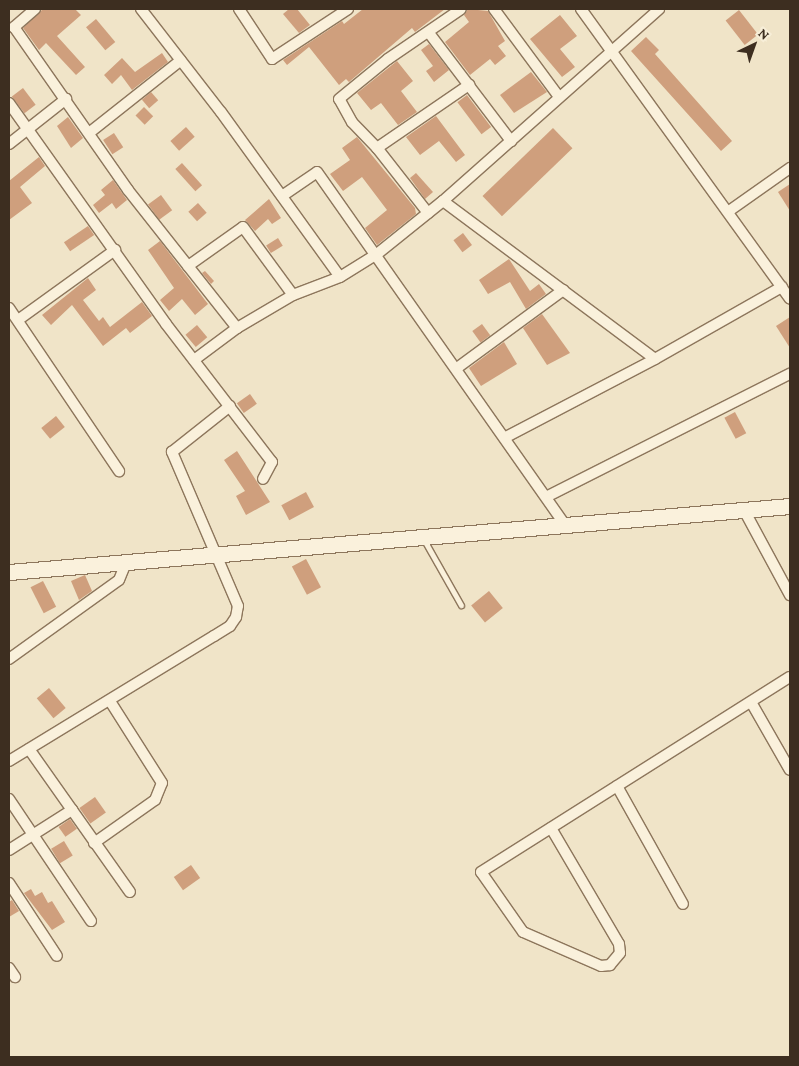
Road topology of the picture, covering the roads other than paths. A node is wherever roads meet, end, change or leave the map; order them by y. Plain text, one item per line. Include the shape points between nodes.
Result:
1 (35, 9) edge
2 (140, 9) edge
3 (239, 9) edge
4 (348, 9) edge
5 (461, 9) edge
6 (494, 9) edge
7 (581, 9) edge
8 (659, 9) edge
9 (429, 33) junction
10 (611, 50) junction
11 (180, 60) junction
12 (469, 85) junction
13 (559, 97) junction
14 (66, 100) junction
15 (9, 103) edge
16 (29, 128) junction
17 (89, 133) junction
18 (510, 141) junction
19 (9, 144) edge
20 (377, 148) junction
21 (790, 168) edge
22 (282, 196) junction
23 (443, 201) junction
24 (730, 211) junction
25 (428, 213) junction
26 (115, 250) junction
27 (377, 254) junction
28 (188, 266) junction
29 (340, 277) junction
30 (782, 286) junction
31 (563, 290) junction
32 (292, 295) junction
33 (790, 299) edge
34 (9, 308) edge
35 (18, 320) junction
36 (237, 328) junction
37 (655, 359) junction
38 (194, 360) junction
39 (457, 368) junction
40 (790, 374) edge
41 (230, 406) junction
42 (506, 437) junction
43 (119, 471) dead end
44 (263, 478) dead end
45 (548, 496) junction
46 (790, 506) edge
47 (744, 510) junction
48 (565, 525) junction
49 (423, 537) junction
50 (216, 555) junction
51 (125, 565) junction
52 (9, 572) edge
53 (790, 595) edge
54 (461, 605) dead end
55 (9, 660) edge
56 (790, 677) edge
57 (110, 701) junction
58 (751, 702) junction
59 (29, 749) junction
60 (9, 761) edge
61 (790, 770) edge
62 (617, 786) junction
63 (9, 798) edge
64 (72, 810) junction
65 (551, 828) junction
66 (34, 834) junction
67 (94, 842) junction
68 (9, 850) edge
69 (9, 884) edge
70 (130, 892) dead end
71 (683, 904) dead end
72 (91, 921) dead end
73 (57, 956) dead end
74 (9, 968) edge
75 (15, 977) dead end

1 - 14 street via 14,27
2 - 11 street
3 - 4 street via 272,59
5 - 9 street
6 - 13 street
7 - 10 street
8 - 10 street
9 - 12 street
9 - 20 street via 388,59 339,99 352,122
10 - 13 street
10 - 24 street
11 - 17 street
11 - 22 street
12 - 18 street
12 - 20 street
13 - 18 street
14 - 16 street
14 - 17 street
15 - 16 street
16 - 19 street
16 - 26 street
17 - 28 street
18 - 23 street
20 - 25 street
21 - 24 street
22 - 27 street via 317,172
22 - 29 street
23 - 25 street
23 - 31 street
24 - 30 street
25 - 27 street
26 - 35 street
26 - 38 street
27 - 29 street
27 - 39 street
28 - 32 street via 243,228
28 - 36 street
29 - 32 street
30 - 33 street
30 - 37 street
31 - 37 street
31 - 39 street
32 - 36 street
34 - 35 street
35 - 43 street
36 - 38 street
37 - 42 street
38 - 41 street
39 - 42 street
40 - 45 street
41 - 44 street via 272,462
41 - 50 street via 172,452
42 - 45 street
45 - 48 street
46 - 47 main road
47 - 48 main road
47 - 53 street
48 - 49 main road
49 - 50 main road
49 - 54 lane
50 - 51 main road
50 - 57 street via 238,606 230,626
51 - 52 main road
51 - 55 street via 119,580
56 - 58 street
57 - 59 street
57 - 67 street via 162,783 155,800
58 - 61 street
58 - 62 street
59 - 60 street
59 - 64 street
62 - 65 street
62 - 71 street
63 - 66 street
64 - 66 street
64 - 67 street
65 - 65 street via 619,944 620,953 610,965 601,966 523,932 480,872
66 - 68 street
66 - 72 street
67 - 70 street
69 - 73 street
74 - 75 street

